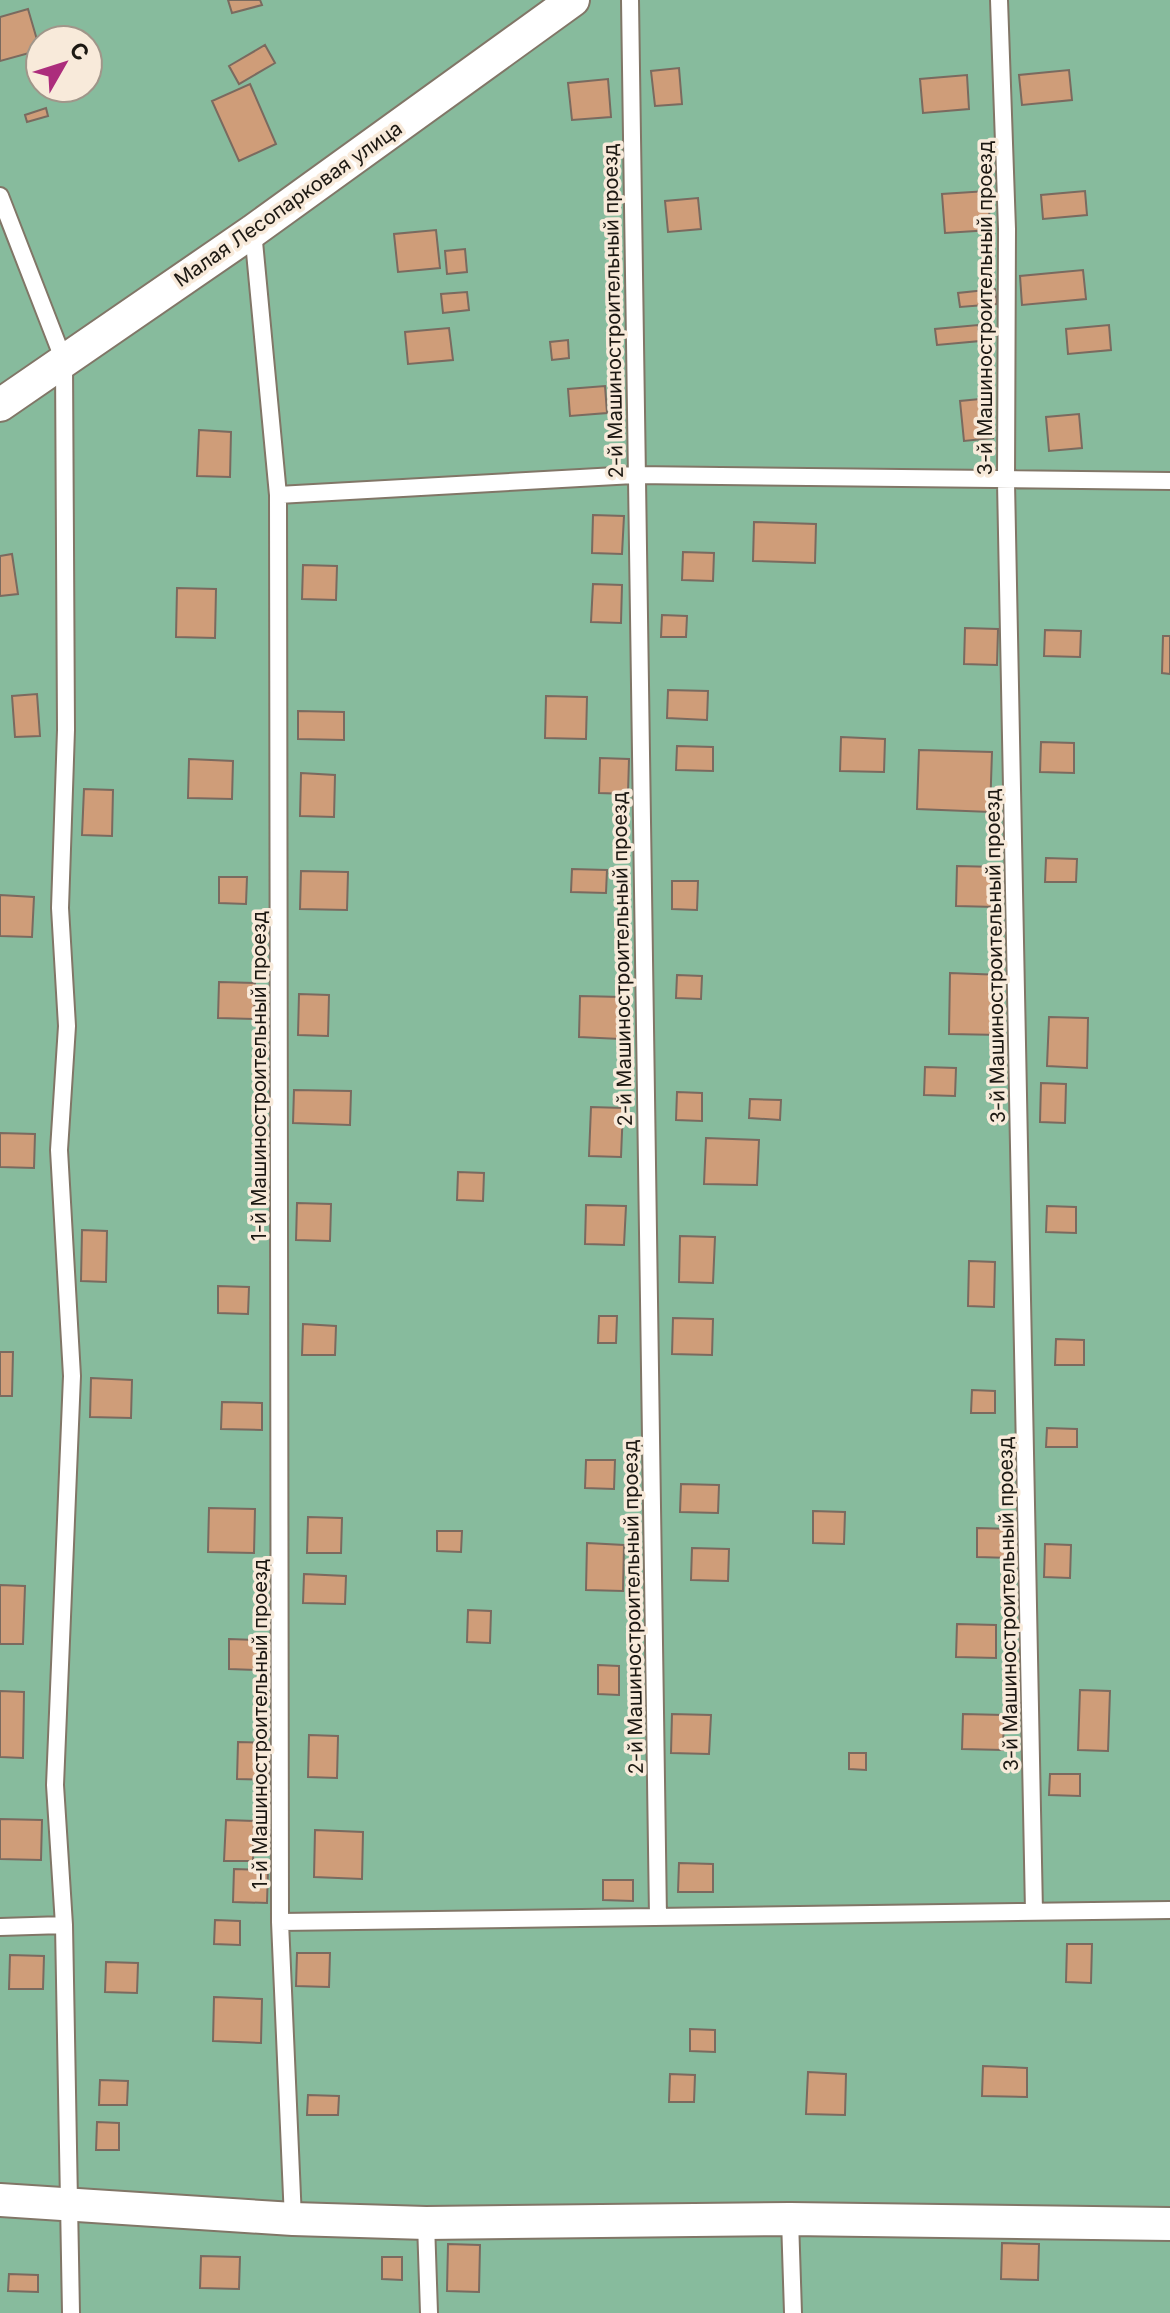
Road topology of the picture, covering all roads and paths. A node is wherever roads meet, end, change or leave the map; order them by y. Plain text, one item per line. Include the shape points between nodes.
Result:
1 (573, 0) edge
2 (630, 0) edge
3 (999, 0) edge
4 (0, 196) edge
5 (253, 231) junction
6 (64, 361) junction
7 (0, 405) edge
8 (634, 475) junction
9 (1170, 481) edge
10 (1006, 482) junction
11 (278, 495) junction
12 (1170, 1910) edge
13 (1034, 1912) junction
14 (658, 1917) junction
15 (280, 1922) junction
16 (64, 1925) junction
17 (0, 1927) edge
18 (0, 2200) edge
19 (69, 2204) junction
20 (293, 2219) junction
21 (790, 2219) junction
22 (426, 2223) junction
23 (1170, 2224) edge
24 (71, 2313) edge
25 (429, 2313) edge
26 (793, 2313) edge

1 - 5 street, Малая Лесопарковая улица
2 - 8 lane, 2-й Машиностроительный проезд
3 - 10 lane, 3-й Машиностроительный проезд via 1007,229
4 - 6 lane
5 - 6 street, Малая Лесопарковая улица
5 - 11 lane, 1-й Машиностроительный проезд
6 - 7 street, Малая Лесопарковая улица
6 - 16 lane via 66,730 60,908 67,1026 59,1150 72,1376 55,1785
8 - 10 lane
8 - 11 lane
8 - 14 lane, 2-й Машиностроительный проезд
9 - 10 lane
10 - 13 lane, 3-й Машиностроительный проезд
11 - 15 lane, 1-й Машиностроительный проезд
12 - 13 lane
13 - 14 lane
14 - 15 lane
15 - 20 lane, 1-й Машиностроительный проезд
16 - 17 lane
16 - 19 lane
18 - 19 street
19 - 20 street
19 - 24 lane
20 - 22 street
21 - 22 street
21 - 23 street
21 - 26 lane
22 - 25 lane

